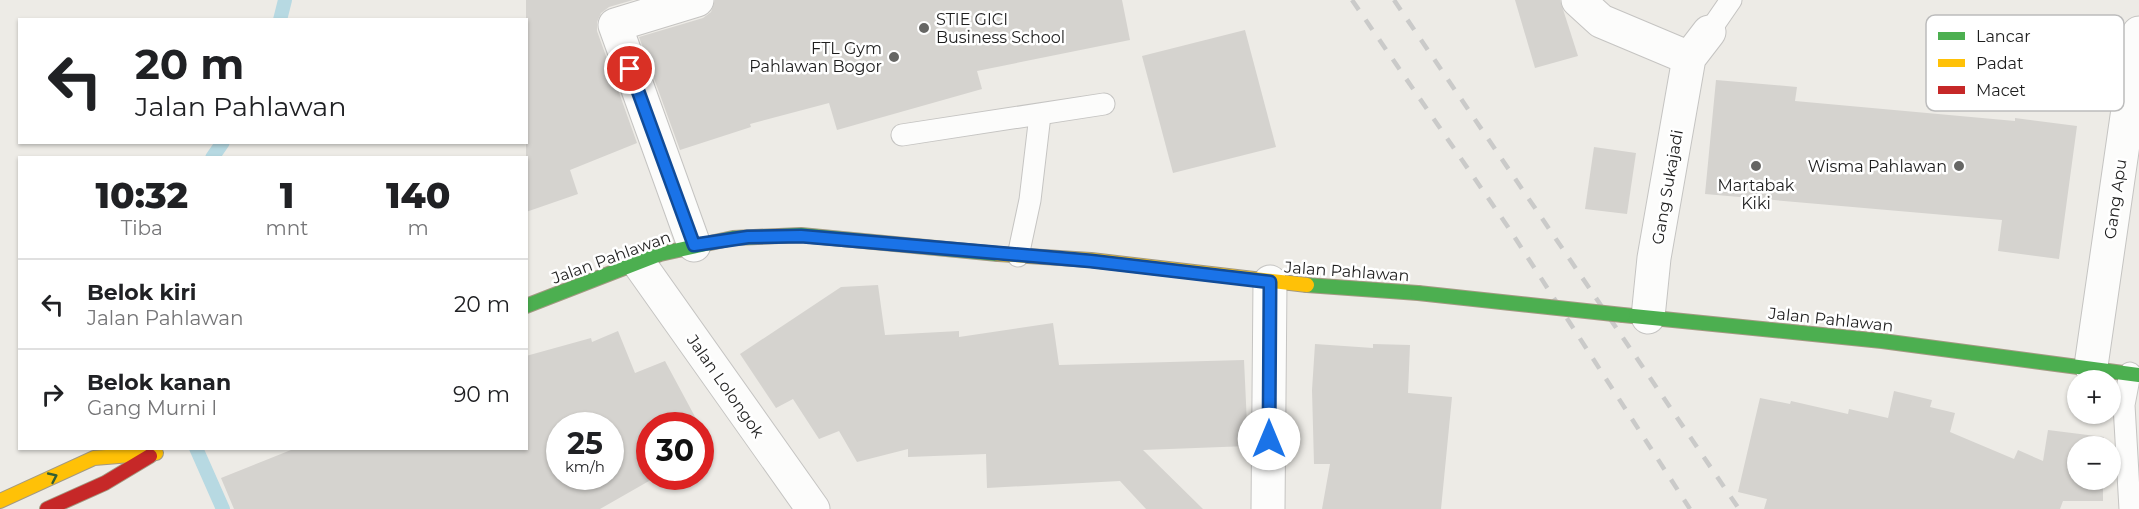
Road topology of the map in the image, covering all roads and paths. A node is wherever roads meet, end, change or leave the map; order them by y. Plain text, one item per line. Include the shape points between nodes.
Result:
1 (697, 0) edge
2 (1578, 0) edge
3 (1731, 0) edge
4 (1709, 32) joint
5 (2139, 33) edge
6 (1689, 58) junction
7 (1104, 104) dead end
8 (1040, 115) junction
9 (902, 135) dead end
10 (694, 245) junction
11 (1018, 256) junction
12 (638, 262) junction
13 (1270, 282) junction
14 (528, 305) edge
15 (1635, 316) junction
16 (2091, 366) junction
17 (2134, 374) edge
18 (161, 451) edge
19 (0, 501) edge
20 (47, 509) edge
21 (813, 509) edge
22 (1268, 509) edge
23 (2130, 509) edge

1 - 10 street via 615,25
2 - 6 street via 1601,21
3 - 4 lane
4 - 6 street, Gang Sukajadi
5 - 16 street, Gang Apu
6 - 15 street, Gang Sukajadi via 1654,258
7 - 8 lane
8 - 9 lane
8 - 11 lane via 1030,200
10 - 11 main road, Jalan Pahlawan via 743,237 801,236
10 - 12 main road, Jalan Pahlawan
11 - 13 main road, Jalan Pahlawan
12 - 14 main road, Jalan Pahlawan
12 - 21 street, Jalan Lolongok
13 - 15 main road, Jalan Pahlawan, bridge
13 - 22 street
15 - 16 main road, Jalan Pahlawan via 1818,333
16 - 17 main road, Jalan Pahlawan
17 - 23 lane via 2124,405
19 -> 18 main road via 94,458
18 - 20 main road via 105,483

